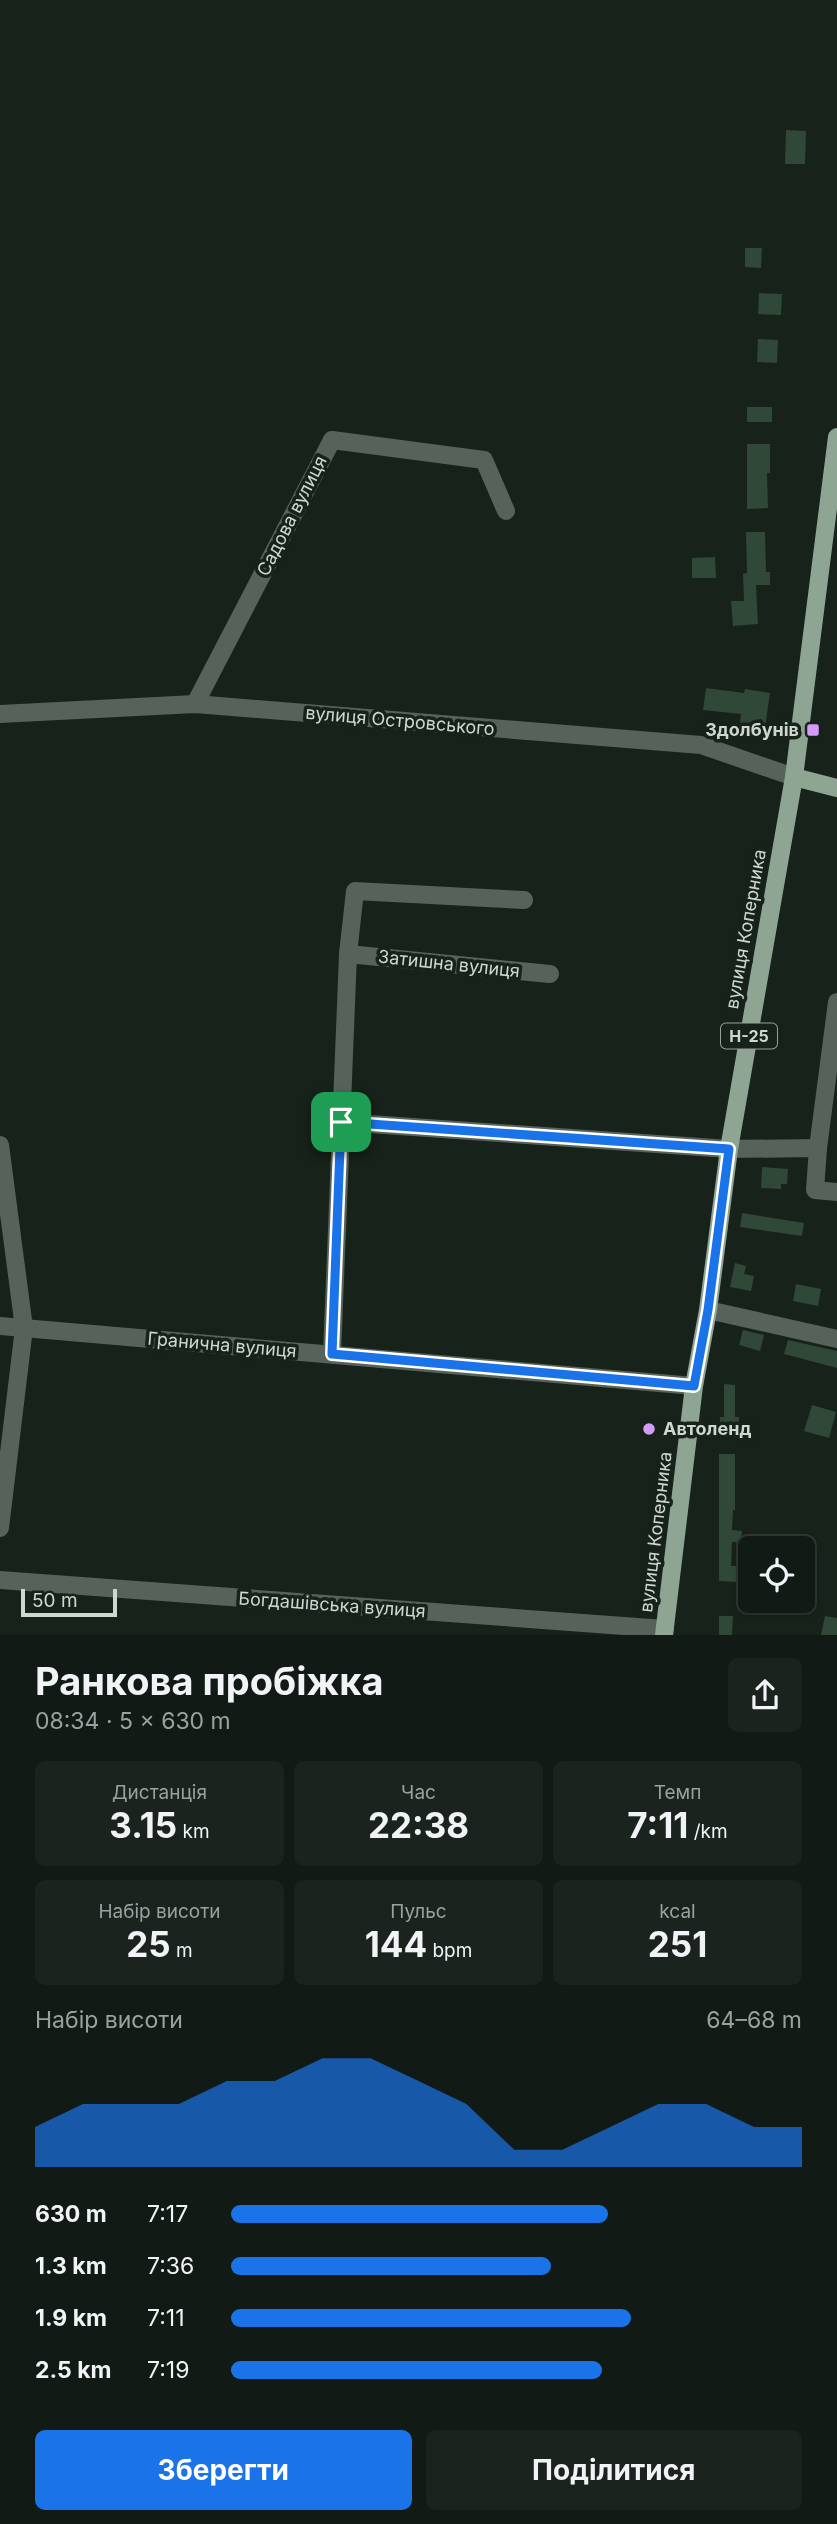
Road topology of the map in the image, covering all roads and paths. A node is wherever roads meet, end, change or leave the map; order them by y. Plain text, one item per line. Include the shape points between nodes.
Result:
1 (837, 437) edge
2 (506, 511) dead end
3 (195, 704) junction
4 (0, 714) edge
5 (794, 777) junction
6 (837, 788) edge
7 (524, 901) dead end
8 (348, 954) junction
9 (551, 974) dead end
10 (837, 1002) edge
11 (341, 1122) junction
12 (0, 1145) edge
13 (818, 1147) junction
14 (729, 1149) junction
15 (837, 1192) edge
16 (708, 1310) junction
17 (0, 1326) edge
18 (24, 1328) junction
19 (837, 1339) edge
20 (332, 1354) junction
21 (694, 1386) junction
22 (0, 1528) edge
23 (0, 1580) edge
24 (665, 1632) edge

1 - 5 main road, вулиця Коперника / Н-25
2 - 3 street, Садова вулиця via 484,460 332,440
3 - 4 street, вулиця Островського
3 - 5 street, вулиця Островського via 701,745
5 - 6 main road
5 - 14 main road, вулиця Коперника / Н-25
7 - 8 street via 355,891
8 - 9 street, Затишна вулиця
8 - 11 street
10 - 13 street
11 - 14 street
11 - 20 street
12 - 18 street
13 - 14 street
13 - 15 street via 815,1190
14 - 16 main road, вулиця Коперника / Н-25
16 - 19 street
16 - 21 main road, вулиця Коперника / Н-25
17 - 18 street, Гранична вулиця
18 - 20 street, Гранична вулиця
18 - 22 street
20 - 21 street, Гранична вулиця
21 - 24 main road, вулиця Коперника / Н-25
23 - 24 street, Богдашівська вулиця

